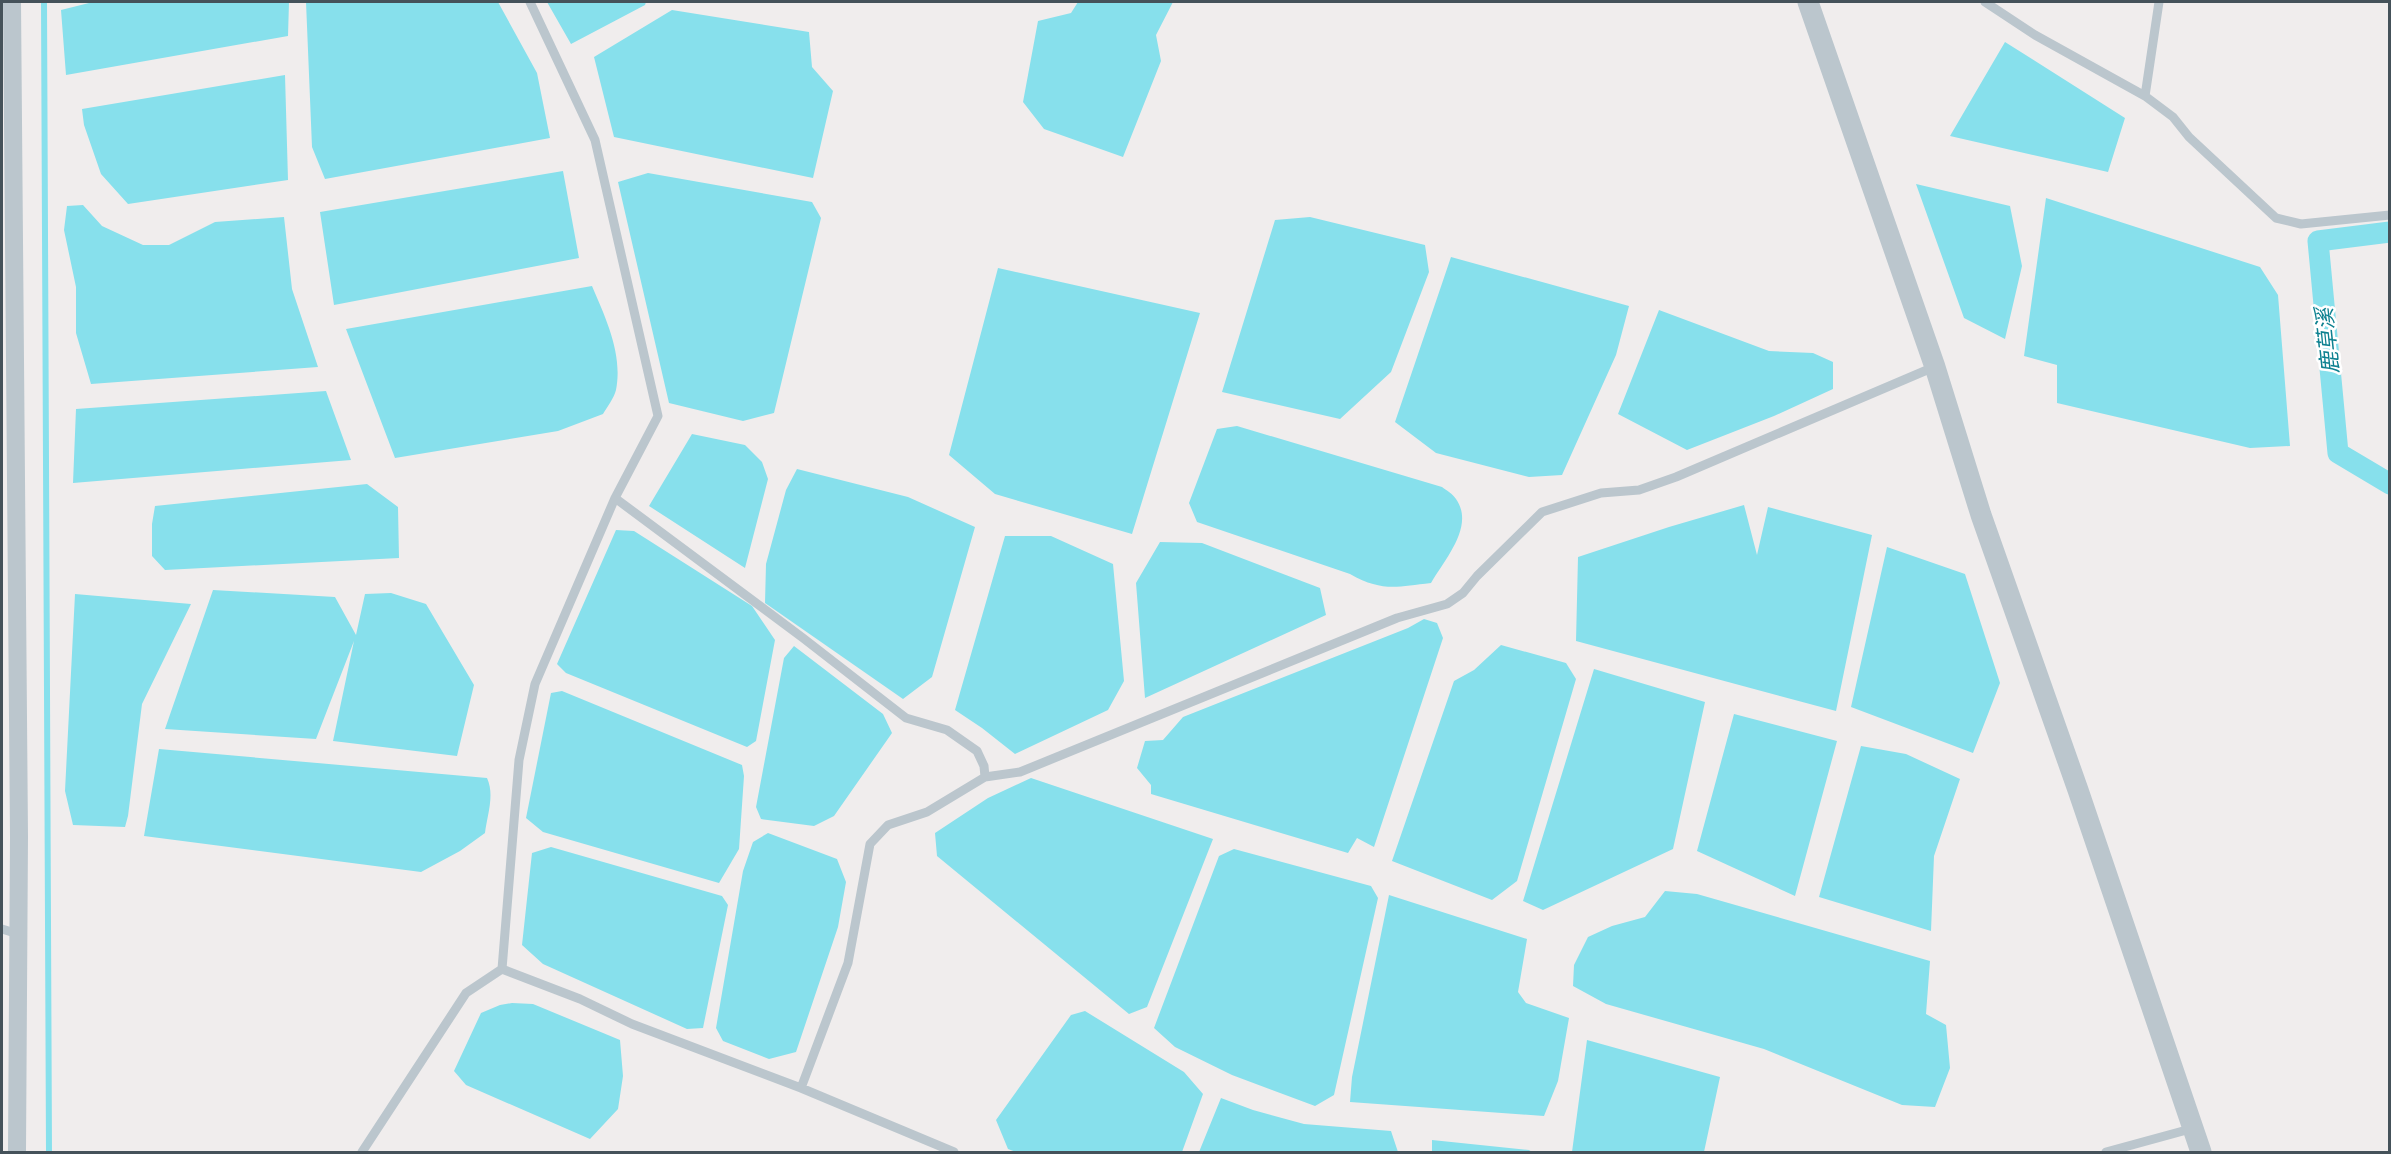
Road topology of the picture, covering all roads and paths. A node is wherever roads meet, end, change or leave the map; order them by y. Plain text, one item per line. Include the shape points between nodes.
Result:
1 (12, 2) edge
2 (530, 2) edge
3 (1808, 2) edge
4 (1985, 2) edge
5 (2159, 2) edge
6 (2145, 96) junction
7 (2390, 215) edge
8 (1935, 367) junction
9 (615, 498) junction
10 (985, 777) junction
11 (10, 932) edge
12 (502, 969) junction
13 (801, 1088) junction
14 (2194, 1128) junction
15 (17, 1152) edge
16 (362, 1152) edge
17 (954, 1152) edge
18 (2106, 1152) edge
19 (2201, 1152) edge

1 - 11 street
2 - 9 lane via 595,140 658,416
3 - 8 street
4 - 6 lane
5 - 6 lane
6 - 7 lane via 2173,117 2189,137 2276,218 2301,224
8 - 10 lane via 1676,477 1639,490 1601,493 1542,512 1463,593 1447,604 1396,618 1020,771
8 - 14 street via 1981,515
9 - 10 lane via 906,718 947,730 977,752
9 - 12 lane via 534,684 519,760
10 - 13 lane via 927,812 888,825 870,843 848,963
11 - 15 street
12 - 13 lane via 632,1024
12 - 16 lane via 466,993
13 - 17 lane
14 - 18 lane
14 - 19 street

